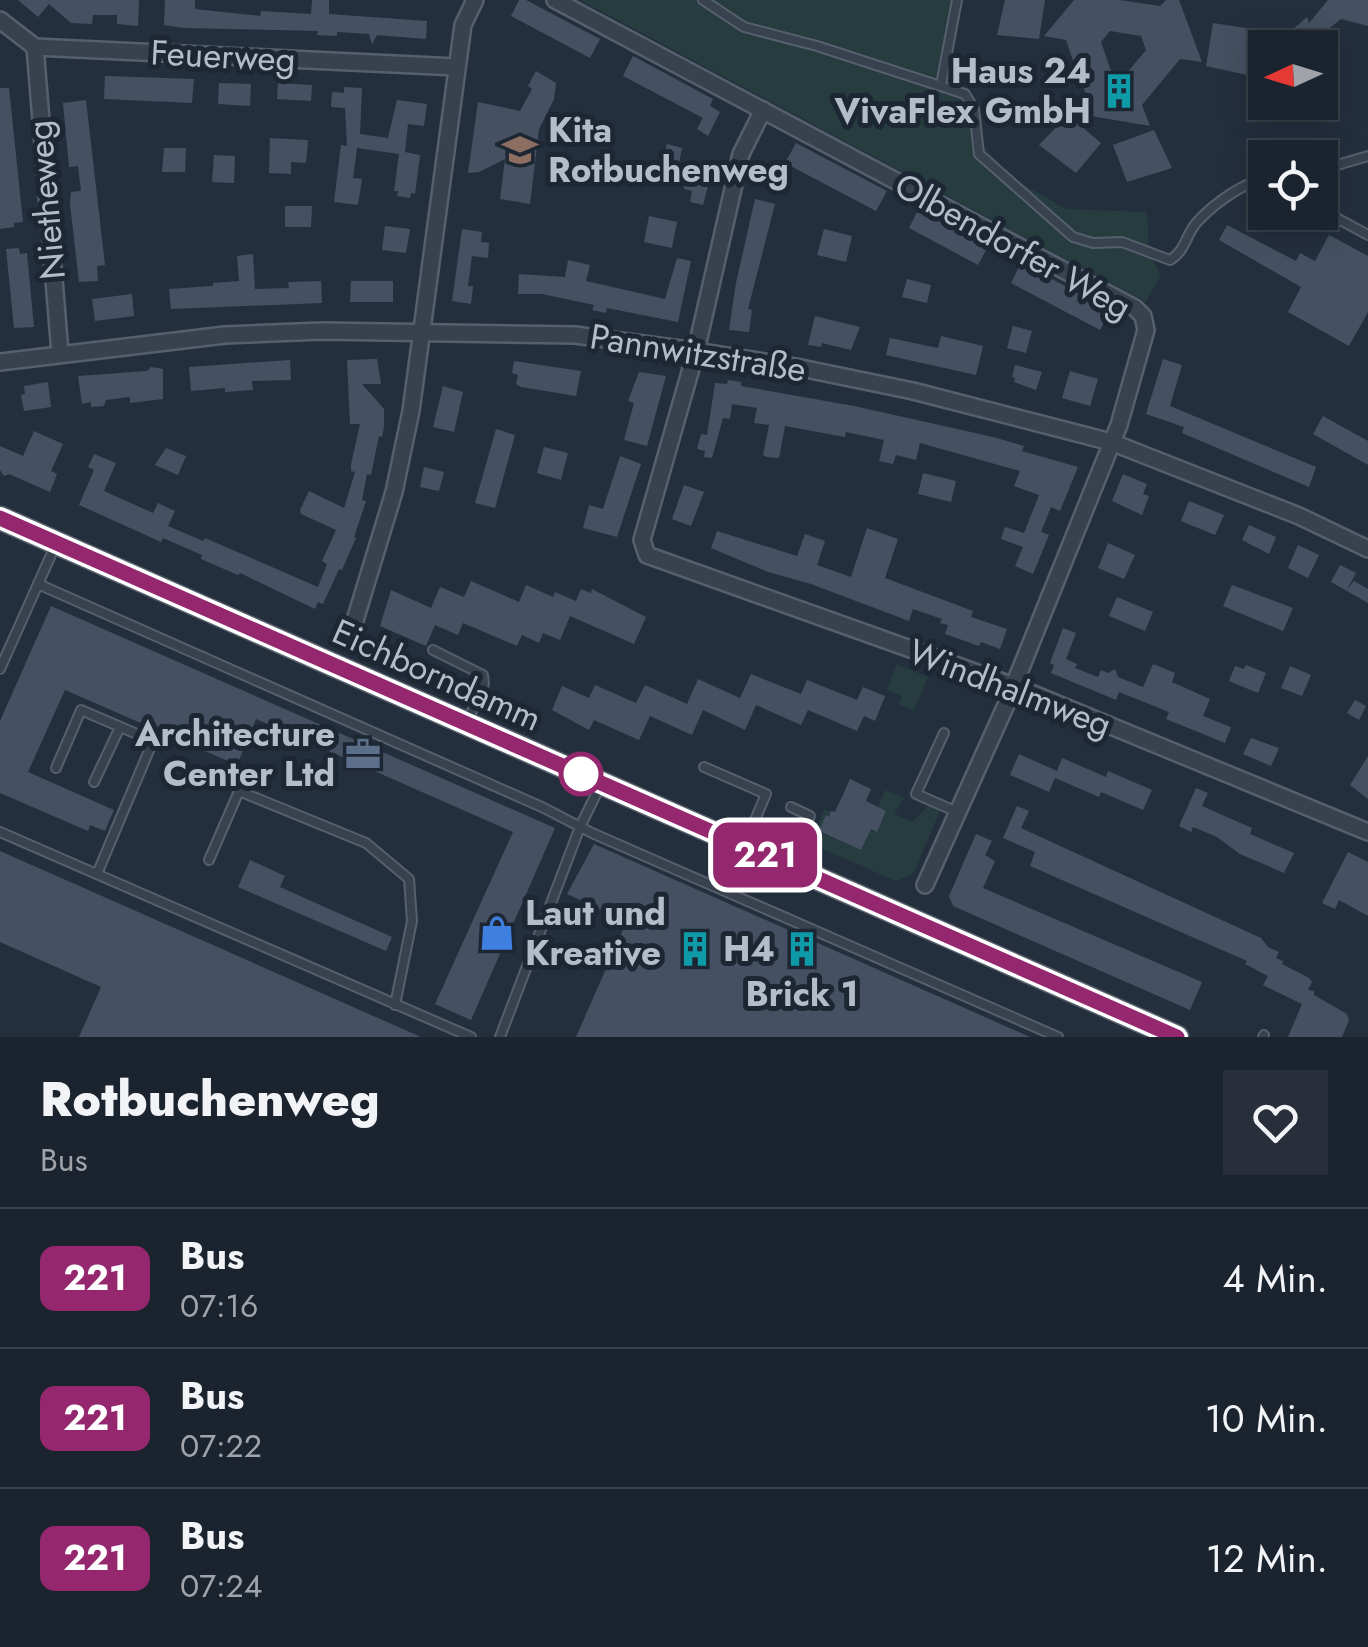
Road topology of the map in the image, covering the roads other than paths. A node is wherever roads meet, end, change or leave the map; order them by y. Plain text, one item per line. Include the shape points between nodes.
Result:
1 (475, 0) edge
2 (554, 0) edge
3 (703, 0) edge
4 (957, 0) edge
5 (0, 20) edge
6 (35, 48) junction
7 (457, 66) junction
8 (942, 85) junction
9 (762, 110) junction
10 (1368, 156) edge
11 (1338, 165) edge
12 (1248, 184) edge
13 (1338, 219) edge
14 (1368, 235) edge
15 (422, 332) junction
16 (696, 351) junction
17 (60, 353) junction
18 (0, 362) edge
19 (1111, 442) junction
20 (0, 518) edge
21 (56, 543) junction
22 (1368, 548) edge
23 (38, 584) junction
24 (353, 626) dead end
25 (433, 650) dead end
26 (0, 669) edge
27 (1014, 686) junction
28 (466, 724) junction
29 (120, 727) junction
30 (944, 733) dead end
31 (704, 767) dead end
32 (56, 768) dead end
33 (94, 782) dead end
34 (601, 783) junction
35 (791, 807) dead end
36 (958, 812) junction
37 (580, 828) junction
38 (0, 832) edge
39 (1368, 832) edge
40 (744, 846) junction
41 (209, 860) dead end
42 (787, 865) junction
43 (97, 874) junction
44 (924, 886) dead end
45 (395, 1005) junction
46 (471, 1037) edge
47 (500, 1037) edge
48 (1058, 1037) edge
49 (1177, 1037) edge

1 - 7 street
2 - 9 street, Olbendorfer Weg
3 - 8 lane via 744,27
4 - 8 lane
5 - 6 street
6 - 7 street, Feuerweg
6 - 17 street, Nietheweg
7 - 15 street
8 - 12 lane via 964,94 974,110 979,154 1073,237 1122,242 1170,260 1196,223
9 - 16 street via 741,154
9 - 19 street, Olbendorfer Weg via 1135,308 1146,330
10 - 11 lane
13 - 14 lane
15 - 16 street, Pannwitzstraße via 576,335
15 - 17 street, Pannwitzstraße via 225,335
15 - 24 street via 394,492
16 - 19 street, Pannwitzstraße via 913,391
16 - 27 street, Windhalmweg via 642,540 647,555
17 - 18 street, Pannwitzstraße
19 - 22 street, Pannwitzstraße
19 - 27 street, Olbendorfer Weg
20 - 21 main road, Eichborndamm
21 - 23 lane
21 - 28 main road, Eichborndamm
23 - 26 lane
23 - 37 lane
25 - 28 lane via 483,675
27 - 36 street, Olbendorfer Weg
27 - 39 street, Windhalmweg
28 - 34 main road, Eichborndamm
29 - 32 lane via 81,710
29 - 33 lane
29 - 43 lane via 153,741
30 - 36 lane via 916,794
31 - 40 lane via 766,794
34 - 37 lane
34 - 40 main road, Eichborndamm
35 - 42 lane via 810,816
36 - 44 street, Olbendorfer Weg
37 - 47 lane
37 - 48 lane
38 - 43 lane
40 - 42 main road, Eichborndamm
41 - 45 lane via 239,791 366,844 409,879 412,922
42 - 49 main road, Eichborndamm via 1137,1027
43 - 45 lane
45 - 46 lane

